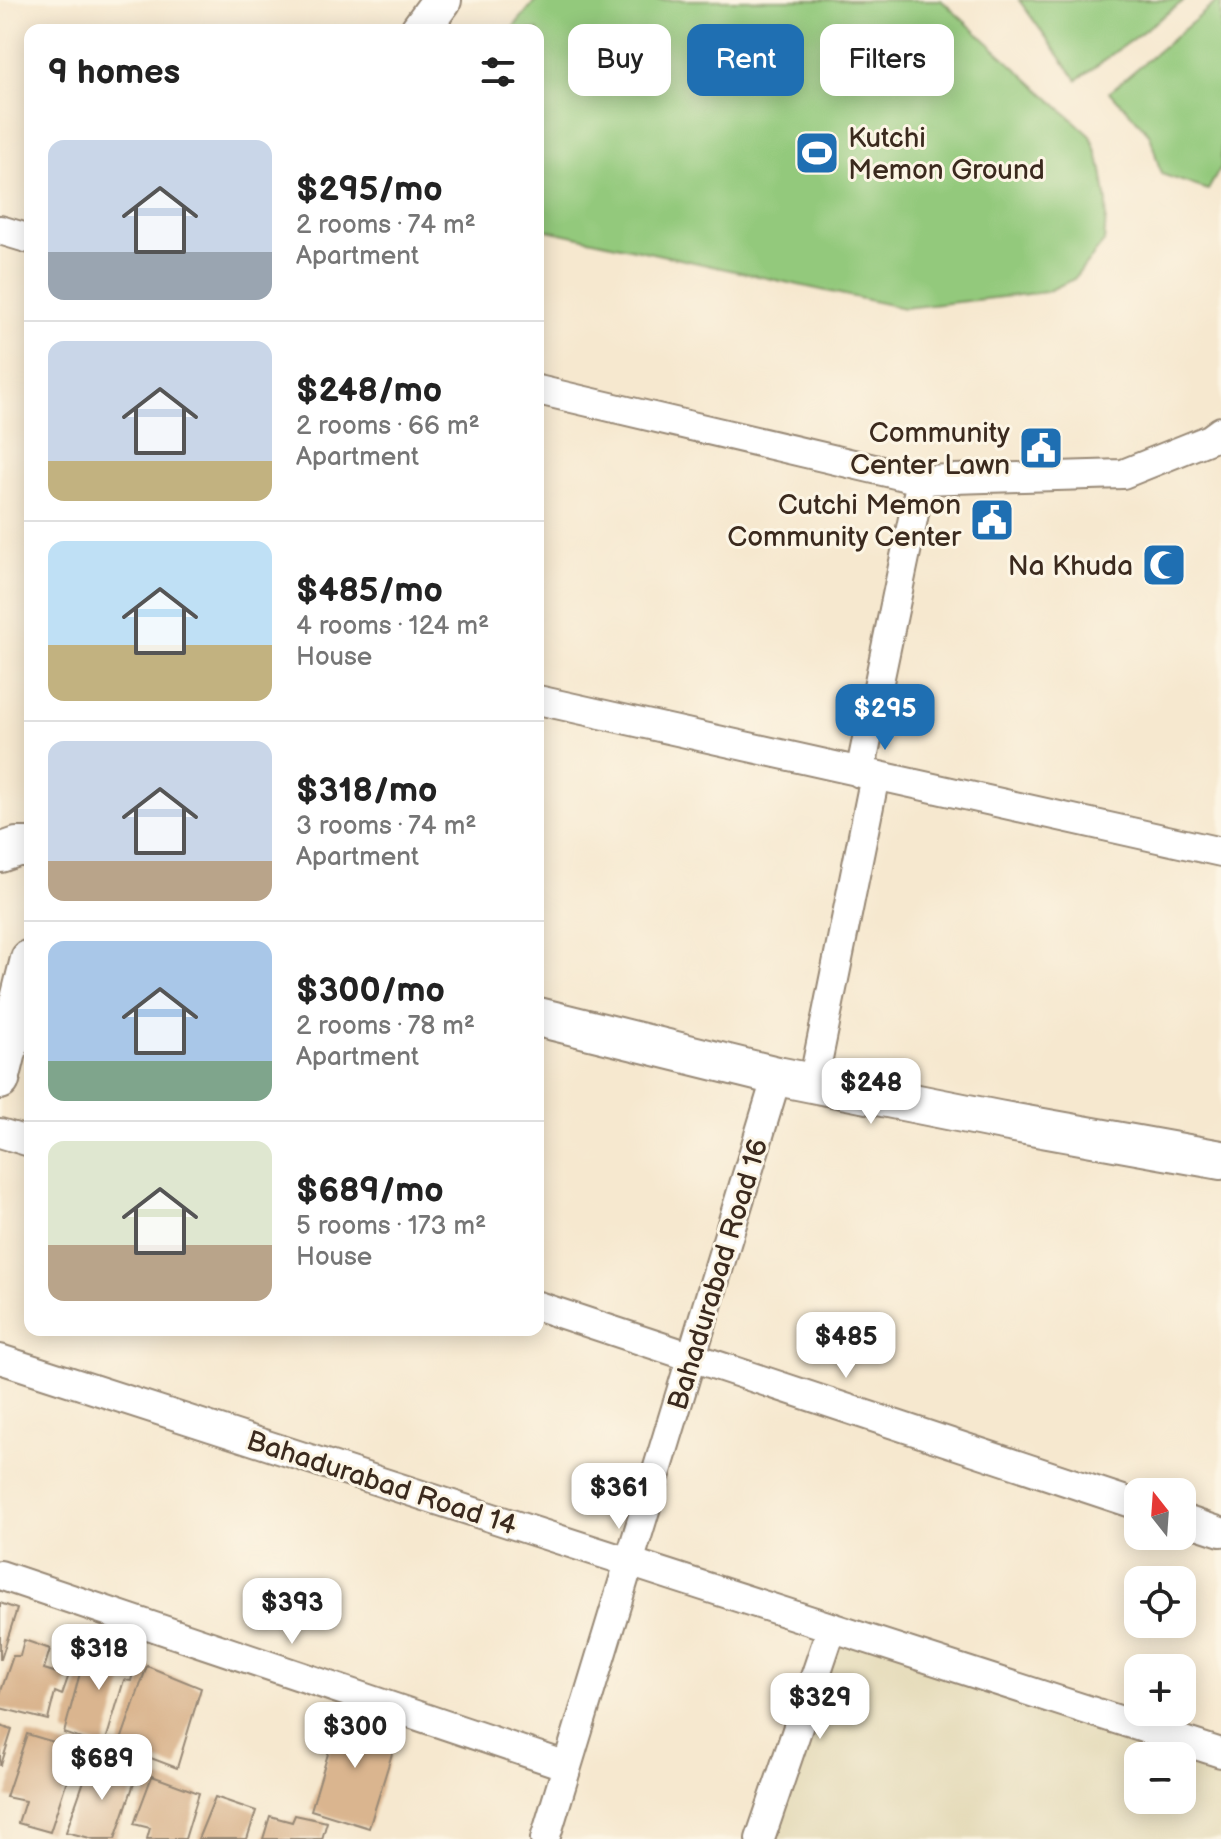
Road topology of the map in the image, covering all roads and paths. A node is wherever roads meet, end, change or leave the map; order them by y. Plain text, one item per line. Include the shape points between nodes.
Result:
1 (442, 0) edge
2 (424, 24) edge
3 (0, 230) edge
4 (24, 237) edge
5 (544, 391) edge
6 (1221, 431) edge
7 (921, 480) junction
8 (544, 701) edge
9 (867, 775) junction
10 (1221, 852) edge
11 (0, 947) edge
12 (24, 955) edge
13 (24, 981) edge
14 (544, 1018) edge
15 (0, 1080) edge
16 (795, 1080) junction
17 (0, 1133) edge
18 (24, 1140) edge
19 (1221, 1160) edge
20 (544, 1308) edge
21 (692, 1356) junction
22 (0, 1359) edge
23 (1124, 1500) edge
24 (1196, 1524) edge
25 (1221, 1532) edge
26 (629, 1561) junction
27 (0, 1575) edge
28 (832, 1627) junction
29 (1221, 1753) edge
30 (567, 1766) junction
31 (545, 1839) edge
32 (760, 1839) edge

1 - 2 street
3 - 4 street
5 - 7 street
6 - 7 street via 1123,474
7 - 9 street, Bahadurabad Road 16
8 - 9 street
9 - 10 street
9 - 16 street, Bahadurabad Road 16
11 - 12 street
13 - 15 street
14 - 16 street
16 - 19 street
16 - 21 street, Bahadurabad Road 16
17 - 18 street
20 - 21 street
21 - 23 street
21 - 26 street, Bahadurabad Road 16
22 - 26 street, Bahadurabad Road 14
24 - 25 street
26 - 28 street, Bahadurabad Road 14
26 - 30 street, Bahadurabad Road 16
27 - 30 street
28 - 29 street, Bahadurabad Road 14
28 - 32 street
30 - 31 street, Bahadurabad Road 16

